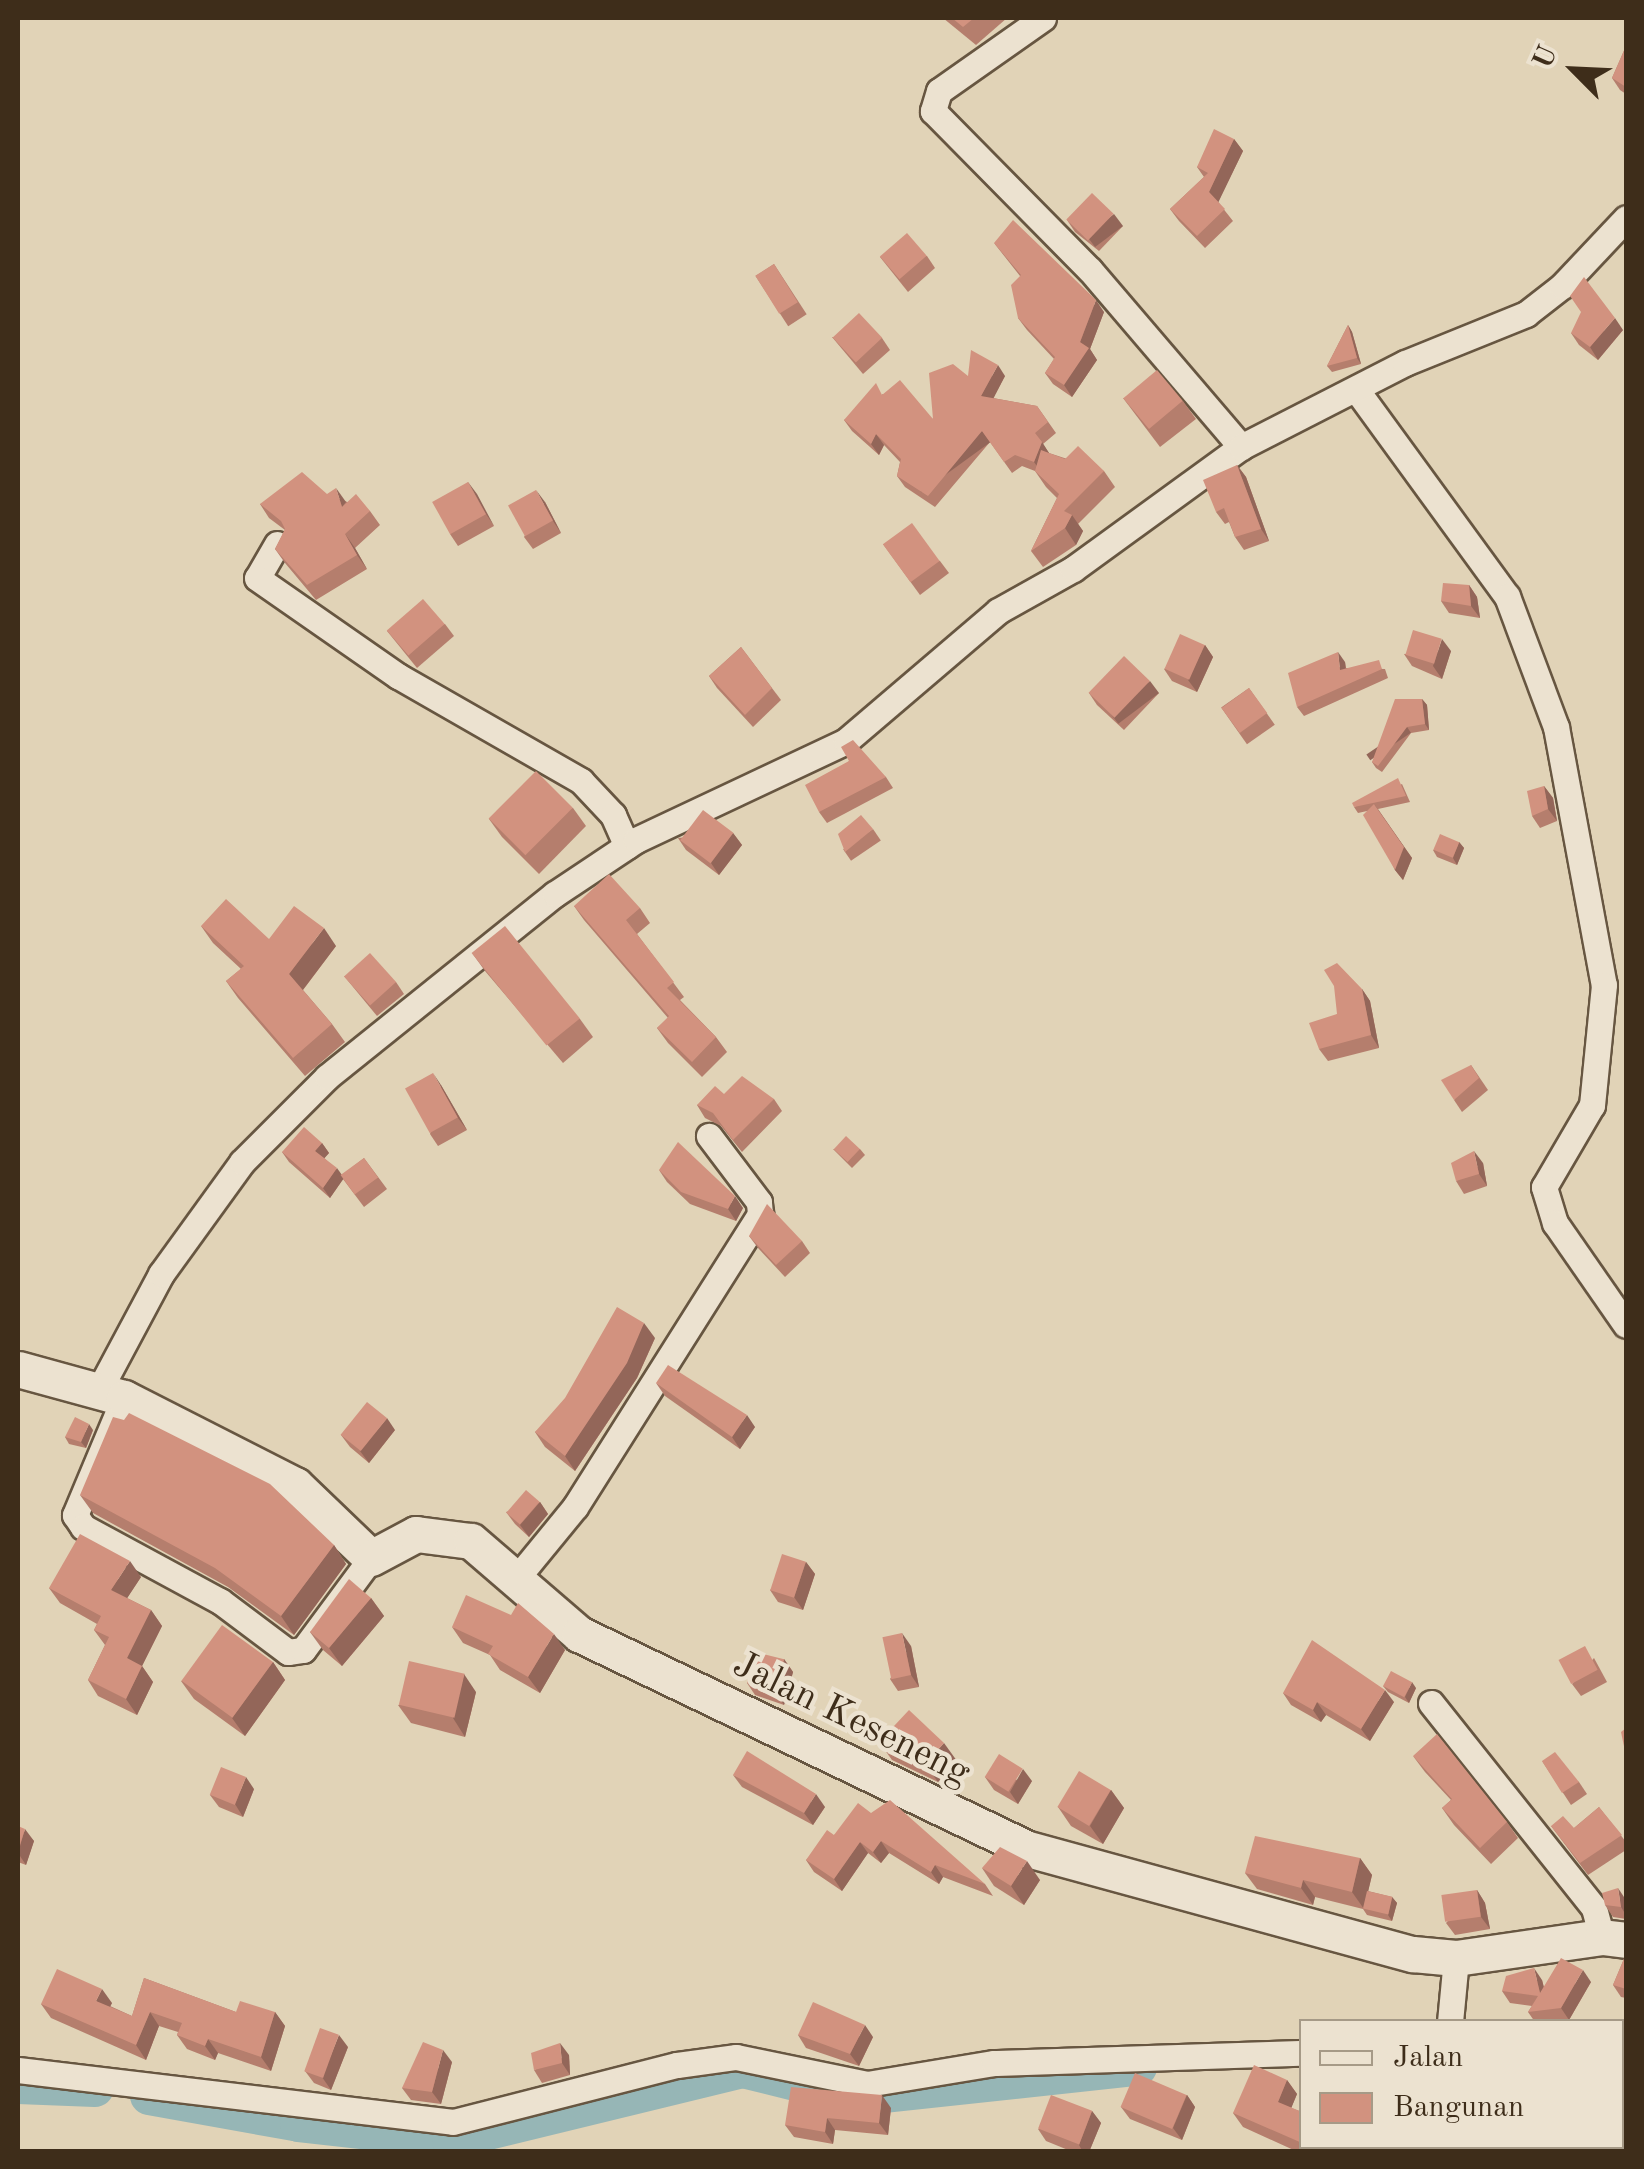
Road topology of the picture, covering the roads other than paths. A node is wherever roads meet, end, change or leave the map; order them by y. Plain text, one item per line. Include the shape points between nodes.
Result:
1 (1043, 18) edge
2 (1626, 218) edge
3 (1358, 392) junction
4 (1241, 448) junction
5 (277, 544) edge
6 (627, 846) junction
7 (709, 1136) dead end
8 (1626, 1325) edge
9 (18, 1369) edge
10 (111, 1395) junction
11 (371, 1558) junction
12 (516, 1579) junction
13 (1431, 1702) dead end
14 (1614, 1939) edge
15 (1456, 1958) junction
16 (1450, 2019) edge
17 (1299, 2053) edge
18 (18, 2070) edge

1 - 4 street via 939,91 933,110 1090,270
2 - 3 street via 1534,308 1406,363
3 - 4 street
3 - 8 street via 1507,596 1556,727 1604,985 1592,1104 1544,1187 1555,1223
4 - 6 street via 1073,569 998,611 846,741
5 - 6 street via 257,578 398,676 581,781 613,815
6 - 10 street via 555,894 327,1076 242,1162 160,1274
7 - 12 street via 759,1202 760,1214 575,1507
9 - 10 street
10 - 11 street via 295,1485
10 - 11 street via 74,1515 83,1527 220,1602 288,1652 303,1650
11 - 12 street, Jalan Keseneng via 407,1536 440,1533 471,1542
12 - 15 street, Jalan Keseneng via 558,1619 603,1646 987,1833 1077,1865 1360,1941
13 - 14 street
14 - 15 street, Jalan Keseneng
15 - 16 street
17 - 18 street via 994,2063 867,2084 736,2056 677,2064 452,2122

